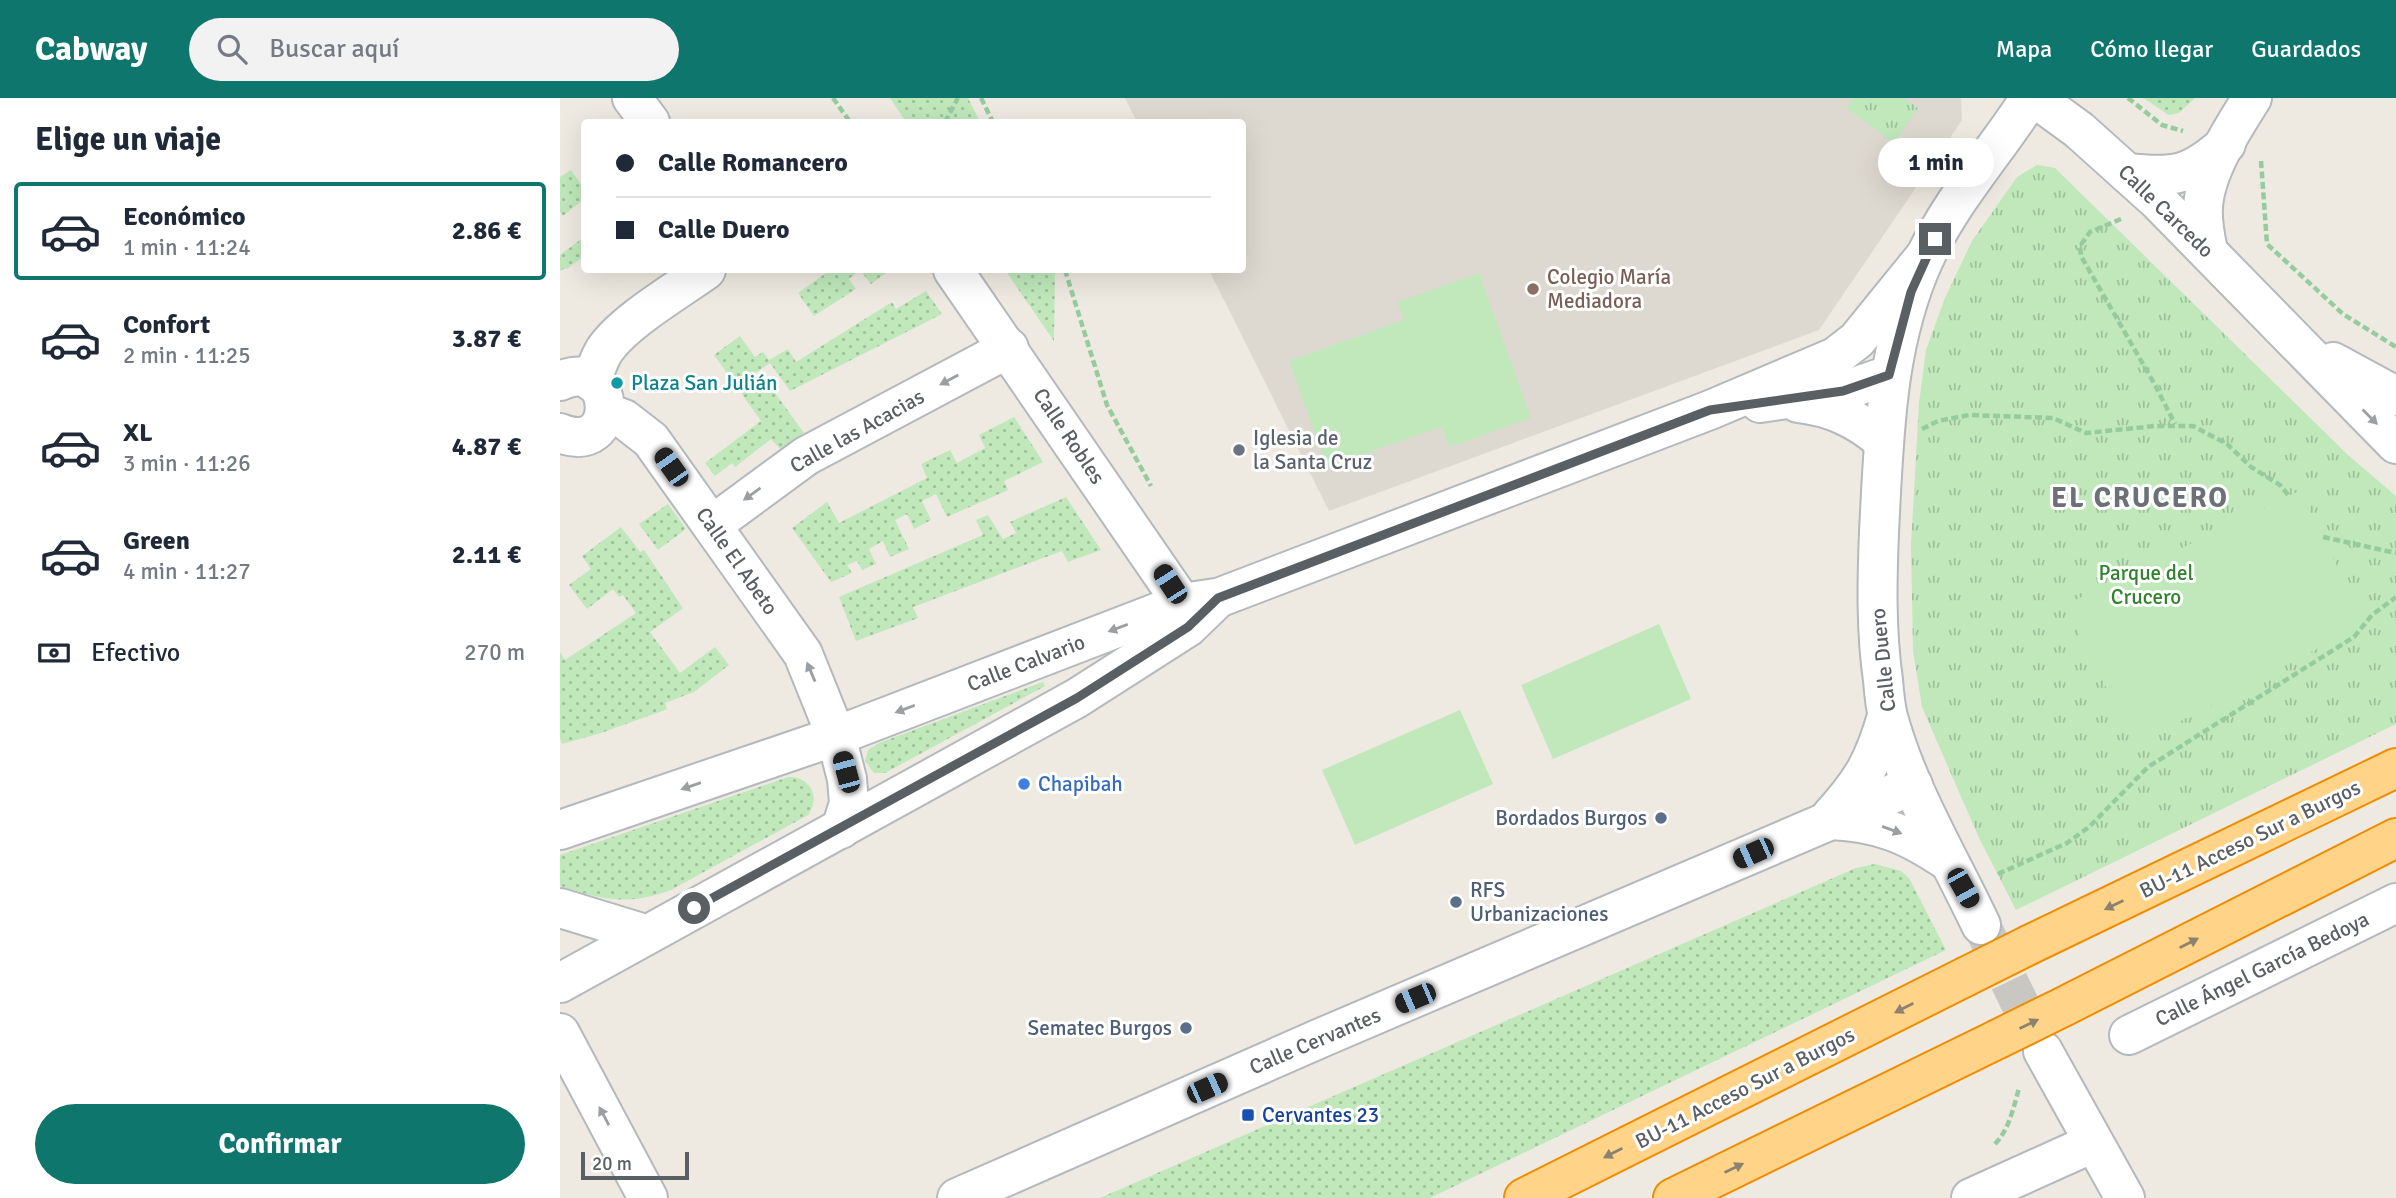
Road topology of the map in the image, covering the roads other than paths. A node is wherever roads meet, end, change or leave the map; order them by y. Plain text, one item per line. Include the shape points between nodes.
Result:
1 (632, 98) edge
2 (2033, 98) edge
3 (2252, 98) edge
4 (648, 119) edge
5 (2226, 144) junction
6 (2127, 173) junction
7 (2208, 251) junction
8 (1926, 255) junction
9 (702, 273) edge
10 (955, 273) edge
11 (2286, 334) junction
12 (1009, 348) junction
13 (1835, 357) junction
14 (1889, 375) junction
15 (586, 392) edge
16 (2396, 396) edge
17 (1775, 402) junction
18 (1710, 410) junction
19 (560, 433) edge
20 (1899, 436) junction
21 (2396, 444) edge
22 (712, 525) junction
23 (1200, 601) junction
24 (1888, 716) junction
25 (836, 736) junction
26 (2396, 768) edge
27 (1913, 785) junction
28 (1829, 820) junction
29 (841, 828) junction
30 (560, 830) edge
31 (2396, 838) edge
32 (1949, 862) junction
33 (2396, 902) edge
34 (560, 908) edge
35 (1981, 925) tunnel mouth
36 (645, 934) junction
37 (560, 983) edge
38 (560, 1033) edge
39 (2129, 1035) dead end
40 (2031, 1064) tunnel mouth
41 (2093, 1143) junction
42 (648, 1198) edge
43 (957, 1198) edge
44 (1524, 1198) edge
45 (1673, 1198) edge
46 (1971, 1198) edge
47 (2125, 1198) edge

1 - 4 street
2 - 6 street, Calle Carcedo via 2079,130
2 - 8 street, Calle Duero via 1988,157
3 - 5 street
5 - 6 street via 2189,172 2162,176
5 - 7 street via 2205,191 2202,209
6 - 7 street, Calle Carcedo
7 - 11 street, Calle Carcedo
8 - 13 street via 1857,340
8 - 14 street, Calle Duero via 1902,320
9 - 15 street via 632,323 604,350
10 - 12 street, Calle Robles
11 - 16 street, Calle Carcedo
11 -> 21 street, Calle Carcedo
12 -> 22 street, Calle las Acacias via 806,456
12 - 23 street, Calle Robles
13 - 14 street via 1867,361
13 - 18 street
14 - 17 street via 1843,391
14 - 20 street, Calle Duero
15 - 19 street via 602,422 587,435
15 - 22 street, Calle El Abeto via 651,440
17 - 18 street
17 - 20 street via 1829,409
18 - 23 street, Calle Calvario
20 - 24 street, Calle Duero via 1877,611
25 -> 22 street, Calle El Abeto via 803,654
23 -> 25 street, Calle Calvario
23 - 29 street via 1188,627 1077,698
24 - 27 street, Calle Duero
24 - 28 street, Calle Cervantes via 1865,775
25 - 29 street via 849,803
25 -> 30 street, Calle Calvario
26 -> 44 highway, BU-11 Acceso Sur a Burgos, bridge via 2029,945
27 - 28 street, Calle Cervantes
27 - 32 street, Calle Duero
28 -> 32 street, Calle Cervantes via 1857,821 1899,832
28 - 43 street, Calle Cervantes
29 - 36 street
45 -> 31 highway, bridge
32 - 35 street, Calle Duero
33 - 39 street, Calle Ángel García Bedoya
34 - 36 street
36 - 37 street
42 -> 38 street
40 - 41 street
41 - 46 street
41 - 47 street

